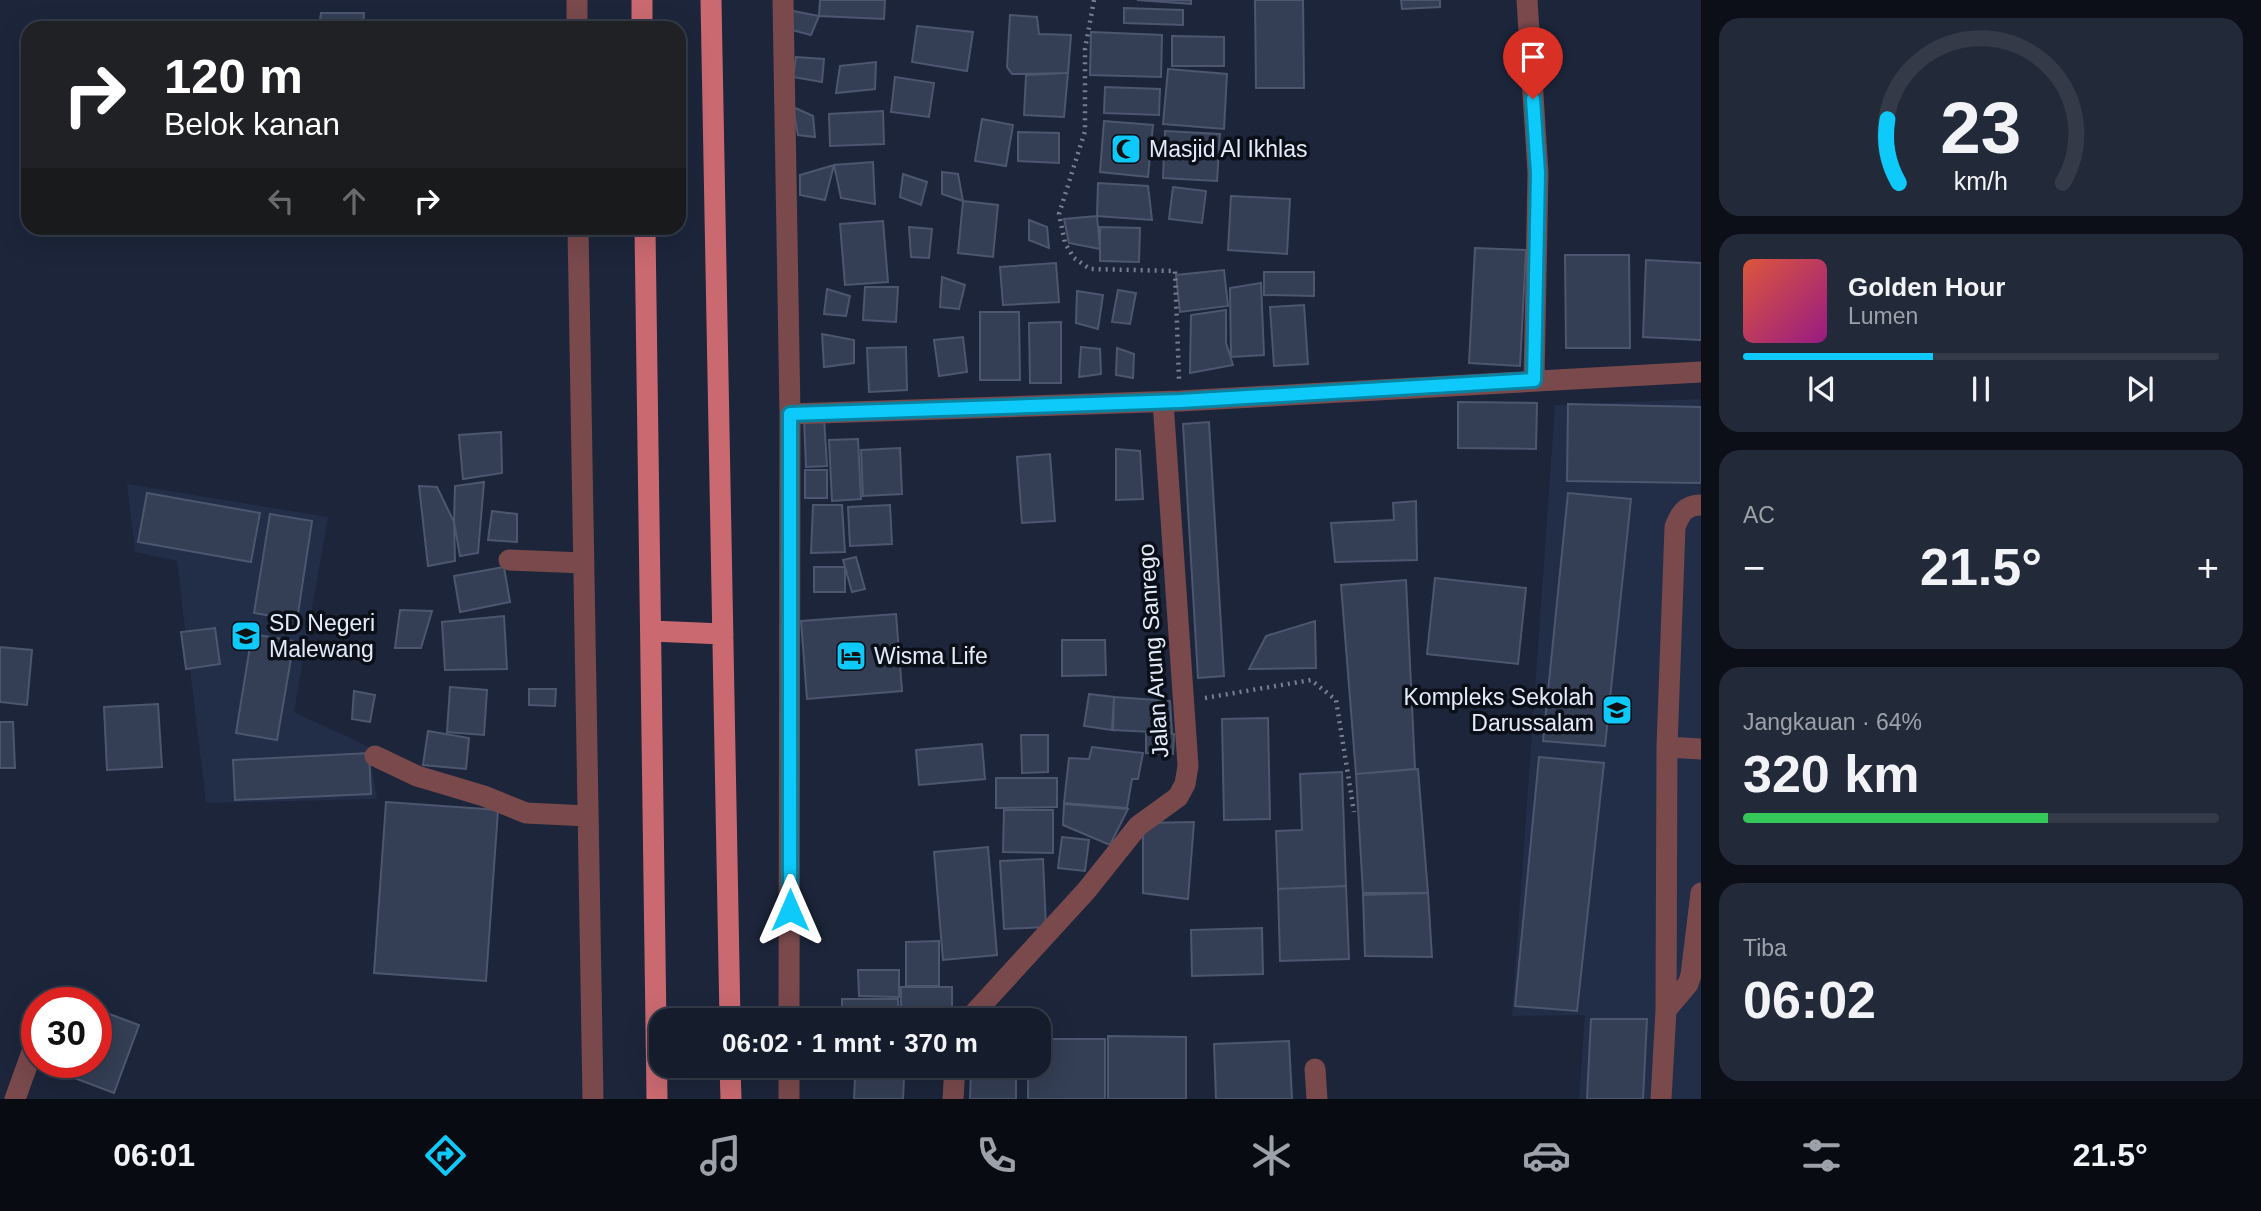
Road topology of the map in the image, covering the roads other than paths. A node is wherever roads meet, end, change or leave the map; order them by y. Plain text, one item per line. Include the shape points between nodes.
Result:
1 (577, 0) edge
2 (642, 0) edge
3 (711, 0) edge
4 (783, 0) edge
5 (1527, 0) edge
6 (578, 21) edge
7 (642, 21) edge
8 (578, 235) edge
9 (645, 235) edge
10 (1701, 372) edge
11 (1534, 380) junction
12 (1171, 401) junction
13 (790, 414) junction
14 (1701, 505) edge
15 (509, 560) dead end
16 (584, 564) junction
17 (651, 631) junction
18 (723, 634) junction
19 (1667, 747) junction
20 (1701, 749) edge
21 (375, 757) dead end
22 (588, 816) junction
23 (1701, 892) edge
24 (730, 1008) edge
25 (789, 1008) edge
26 (979, 1008) edge
27 (1666, 1010) junction
28 (1315, 1069) dead end
29 (23, 1078) edge
30 (730, 1078) edge
31 (789, 1078) edge
32 (955, 1078) edge
33 (15, 1099) edge
34 (593, 1099) edge
35 (657, 1099) edge
36 (731, 1099) edge
37 (789, 1099) edge
38 (954, 1099) edge
39 (1317, 1099) edge
40 (1661, 1099) edge

1 - 6 street
2 - 7 main road
3 - 18 main road
4 - 13 street
5 - 11 street via 1538,173
8 - 16 street
9 - 17 main road
10 - 11 street
11 - 12 street
12 - 13 street
12 - 26 street, Jalan Arung Sanrego via 1188,766 1185,784 1178,797 1138,826 1086,891
13 - 25 street
14 - 19 street via 1680,513 1675,527
15 - 16 street
16 - 22 street
17 - 18 main road
17 - 35 main road
18 - 24 main road
19 - 20 street
19 - 27 street
21 - 22 street via 526,813
22 - 34 street
23 - 27 street via 1691,975
27 - 40 street
28 - 39 street
29 - 33 street
30 - 36 main road
31 - 37 street
32 - 38 street

